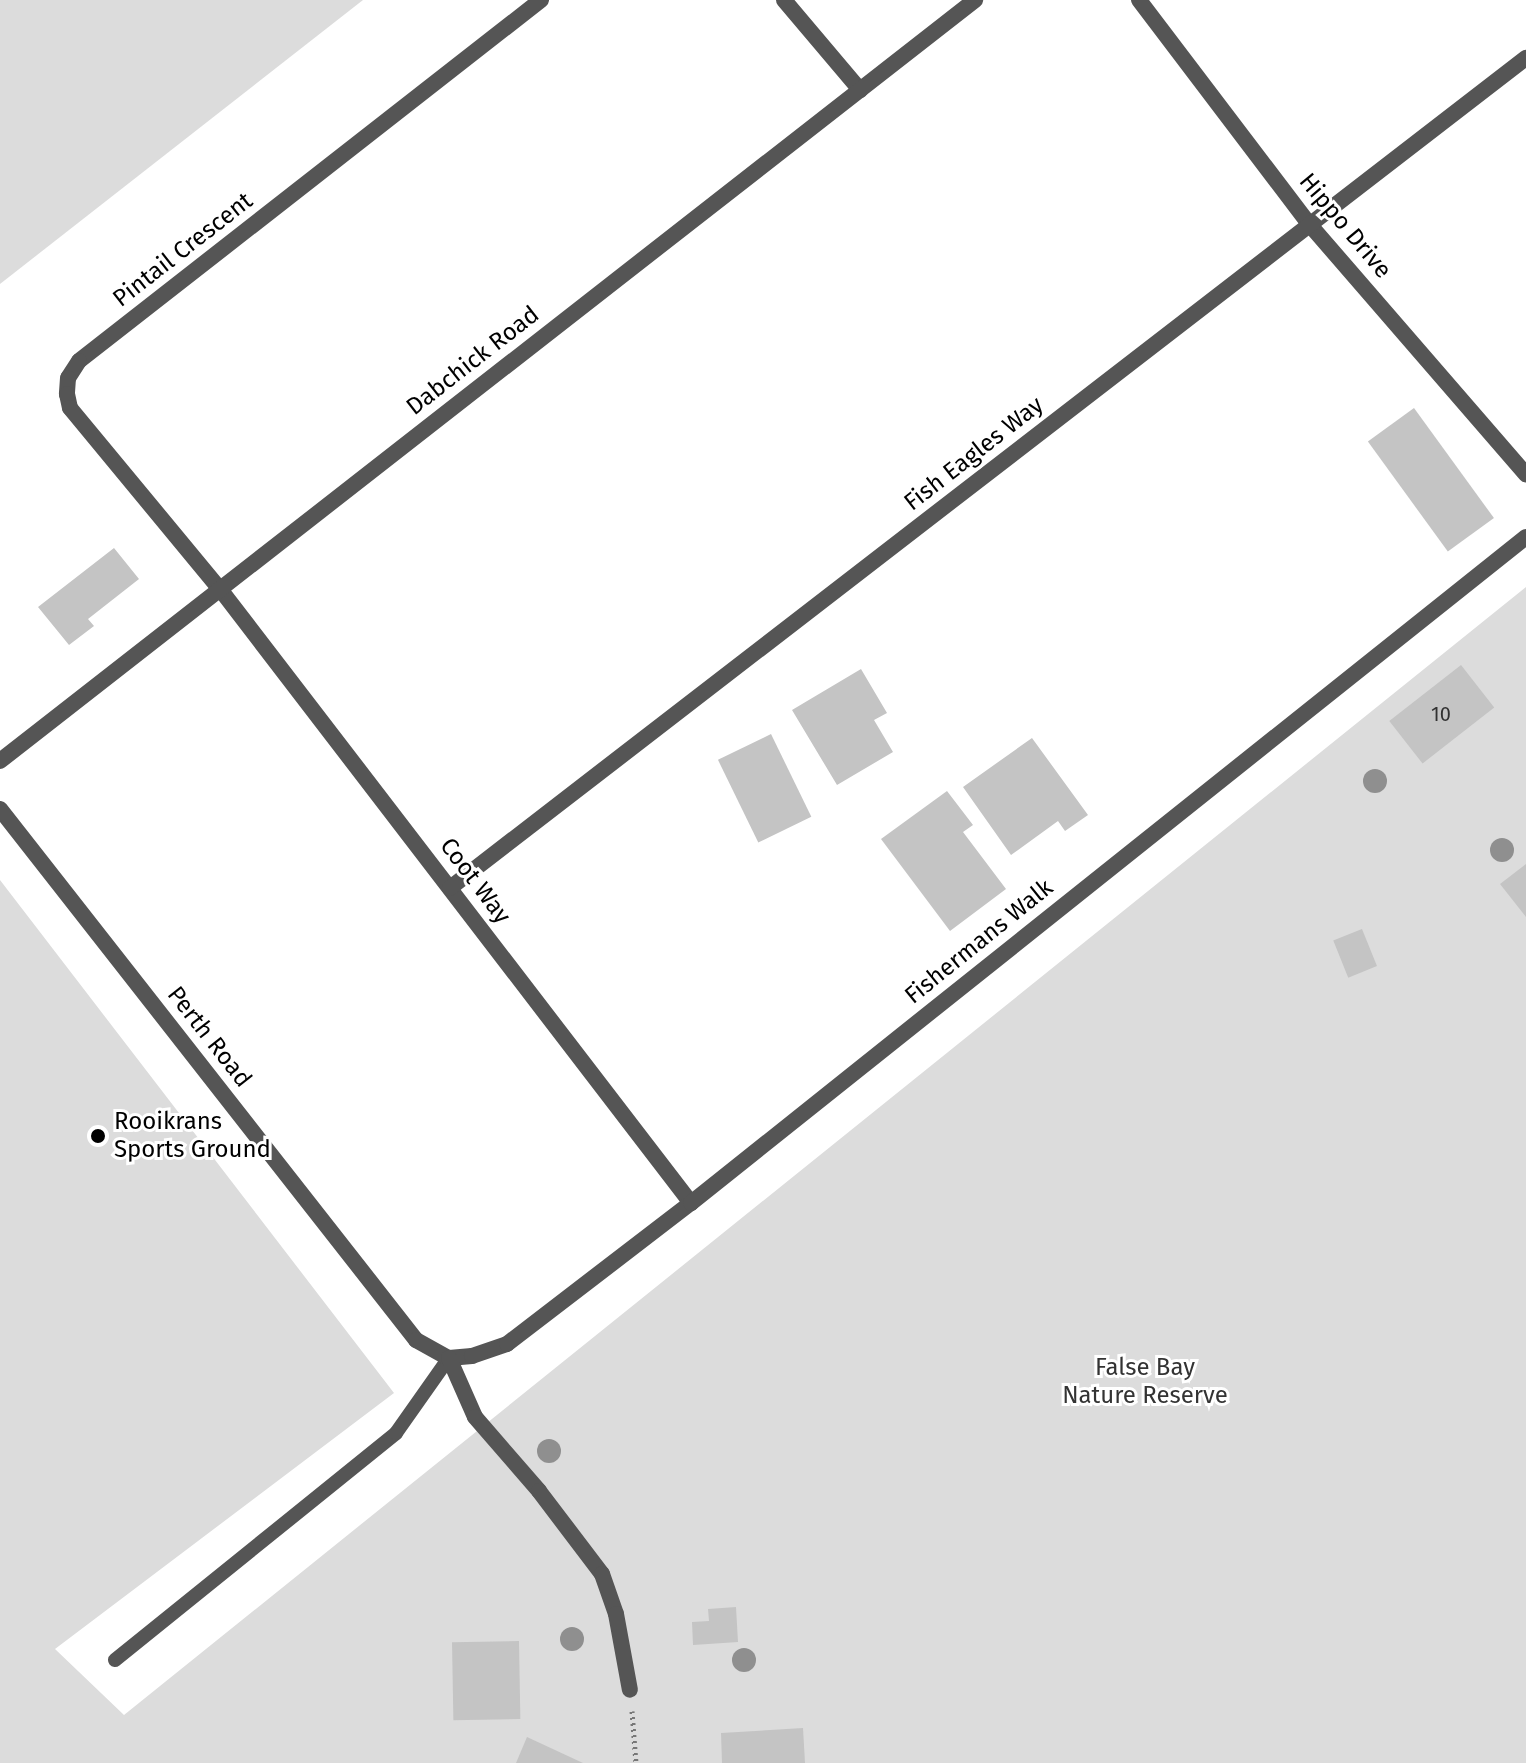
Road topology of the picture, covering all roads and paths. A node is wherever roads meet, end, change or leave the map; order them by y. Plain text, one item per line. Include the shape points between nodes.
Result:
1 (541, 0) edge
2 (784, 0) edge
3 (975, 0) edge
4 (1139, 0) edge
5 (1526, 58) edge
6 (860, 90) junction
7 (1310, 225) junction
8 (1526, 474) edge
9 (1526, 537) edge
10 (220, 589) junction
11 (0, 761) edge
12 (0, 809) edge
13 (450, 888) junction
14 (691, 1203) junction
15 (449, 1358) junction
16 (115, 1660) dead end
17 (630, 1690) joint
18 (636, 1763) edge

1 - 10 street, Pintail Crescent via 71,371 70,408
2 - 6 street
3 - 6 street, Dabchick Road
4 - 7 street, Hippo Drive
5 - 7 street, Fish Eagles Way
6 - 10 street, Dabchick Road
7 - 8 street, Hippo Drive
7 - 13 street, Fish Eagles Way
9 - 14 street, Fishermans Walk
10 - 11 street, Dabchick Road
10 - 13 street, Coot Way
12 - 15 street, Perth Road via 416,1340
13 - 14 street, Coot Way
14 - 15 street, Fishermans Walk via 507,1344
15 - 16 lane via 396,1433
15 - 17 street via 475,1417 602,1574 616,1614
17 - 18 path

